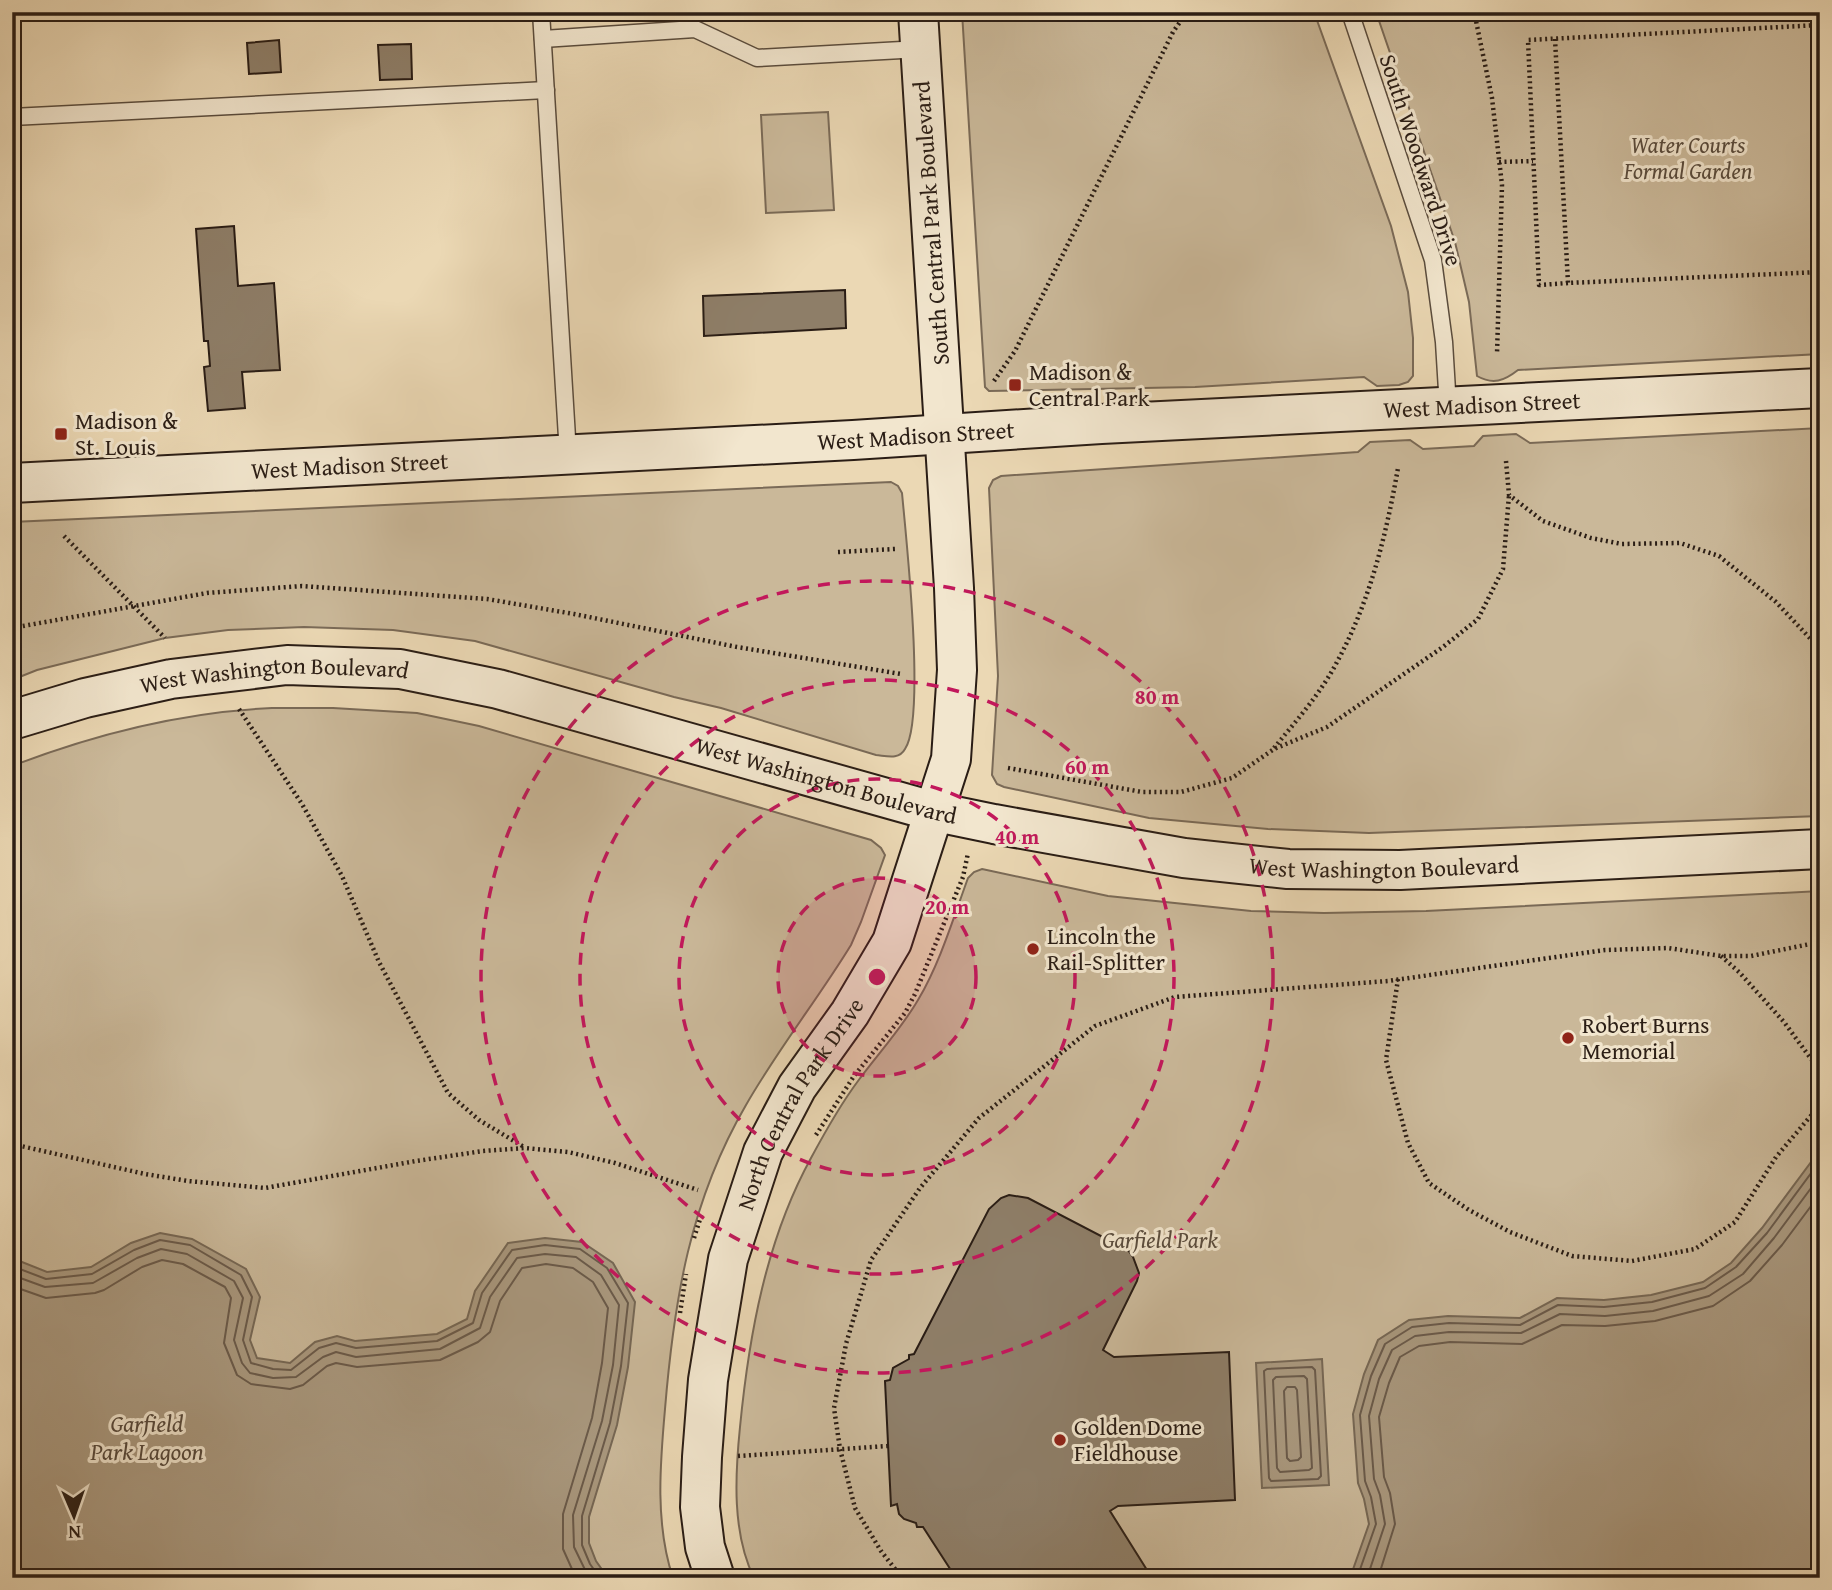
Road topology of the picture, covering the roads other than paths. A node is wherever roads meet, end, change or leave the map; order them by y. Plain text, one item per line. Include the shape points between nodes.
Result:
1 (541, 12) edge
2 (1350, 12) edge
3 (919, 31) edge
4 (543, 39) junction
5 (546, 90) junction
6 (12, 117) edge
7 (1820, 388) edge
8 (1448, 407) junction
9 (944, 434) junction
10 (568, 454) junction
11 (12, 483) edge
12 (12, 720) edge
13 (936, 811) junction
14 (1820, 849) edge
15 (715, 1578) edge

1 - 4 lane
2 - 8 lane, South Woodward Drive via 1433,260
3 - 4 lane via 757,58 695,29
3 - 9 street, South Central Park Boulevard
4 - 5 lane
5 - 6 lane
5 - 10 lane
7 - 8 street, West Madison Street
8 - 9 street, West Madison Street
9 - 10 street, West Madison Street
9 - 13 street, North Central Park Drive via 957,670 951,759
10 - 11 street, West Madison Street
12 - 13 street, West Washington Boulevard via 171,679 287,665 400,669 498,689
13 - 14 street, West Washington Boulevard via 1184,858 1288,869 1400,870
13 - 15 street, North Central Park Drive via 892,942 850,1013 797,1087 763,1152 728,1259 708,1380 700,1495 705,1548

